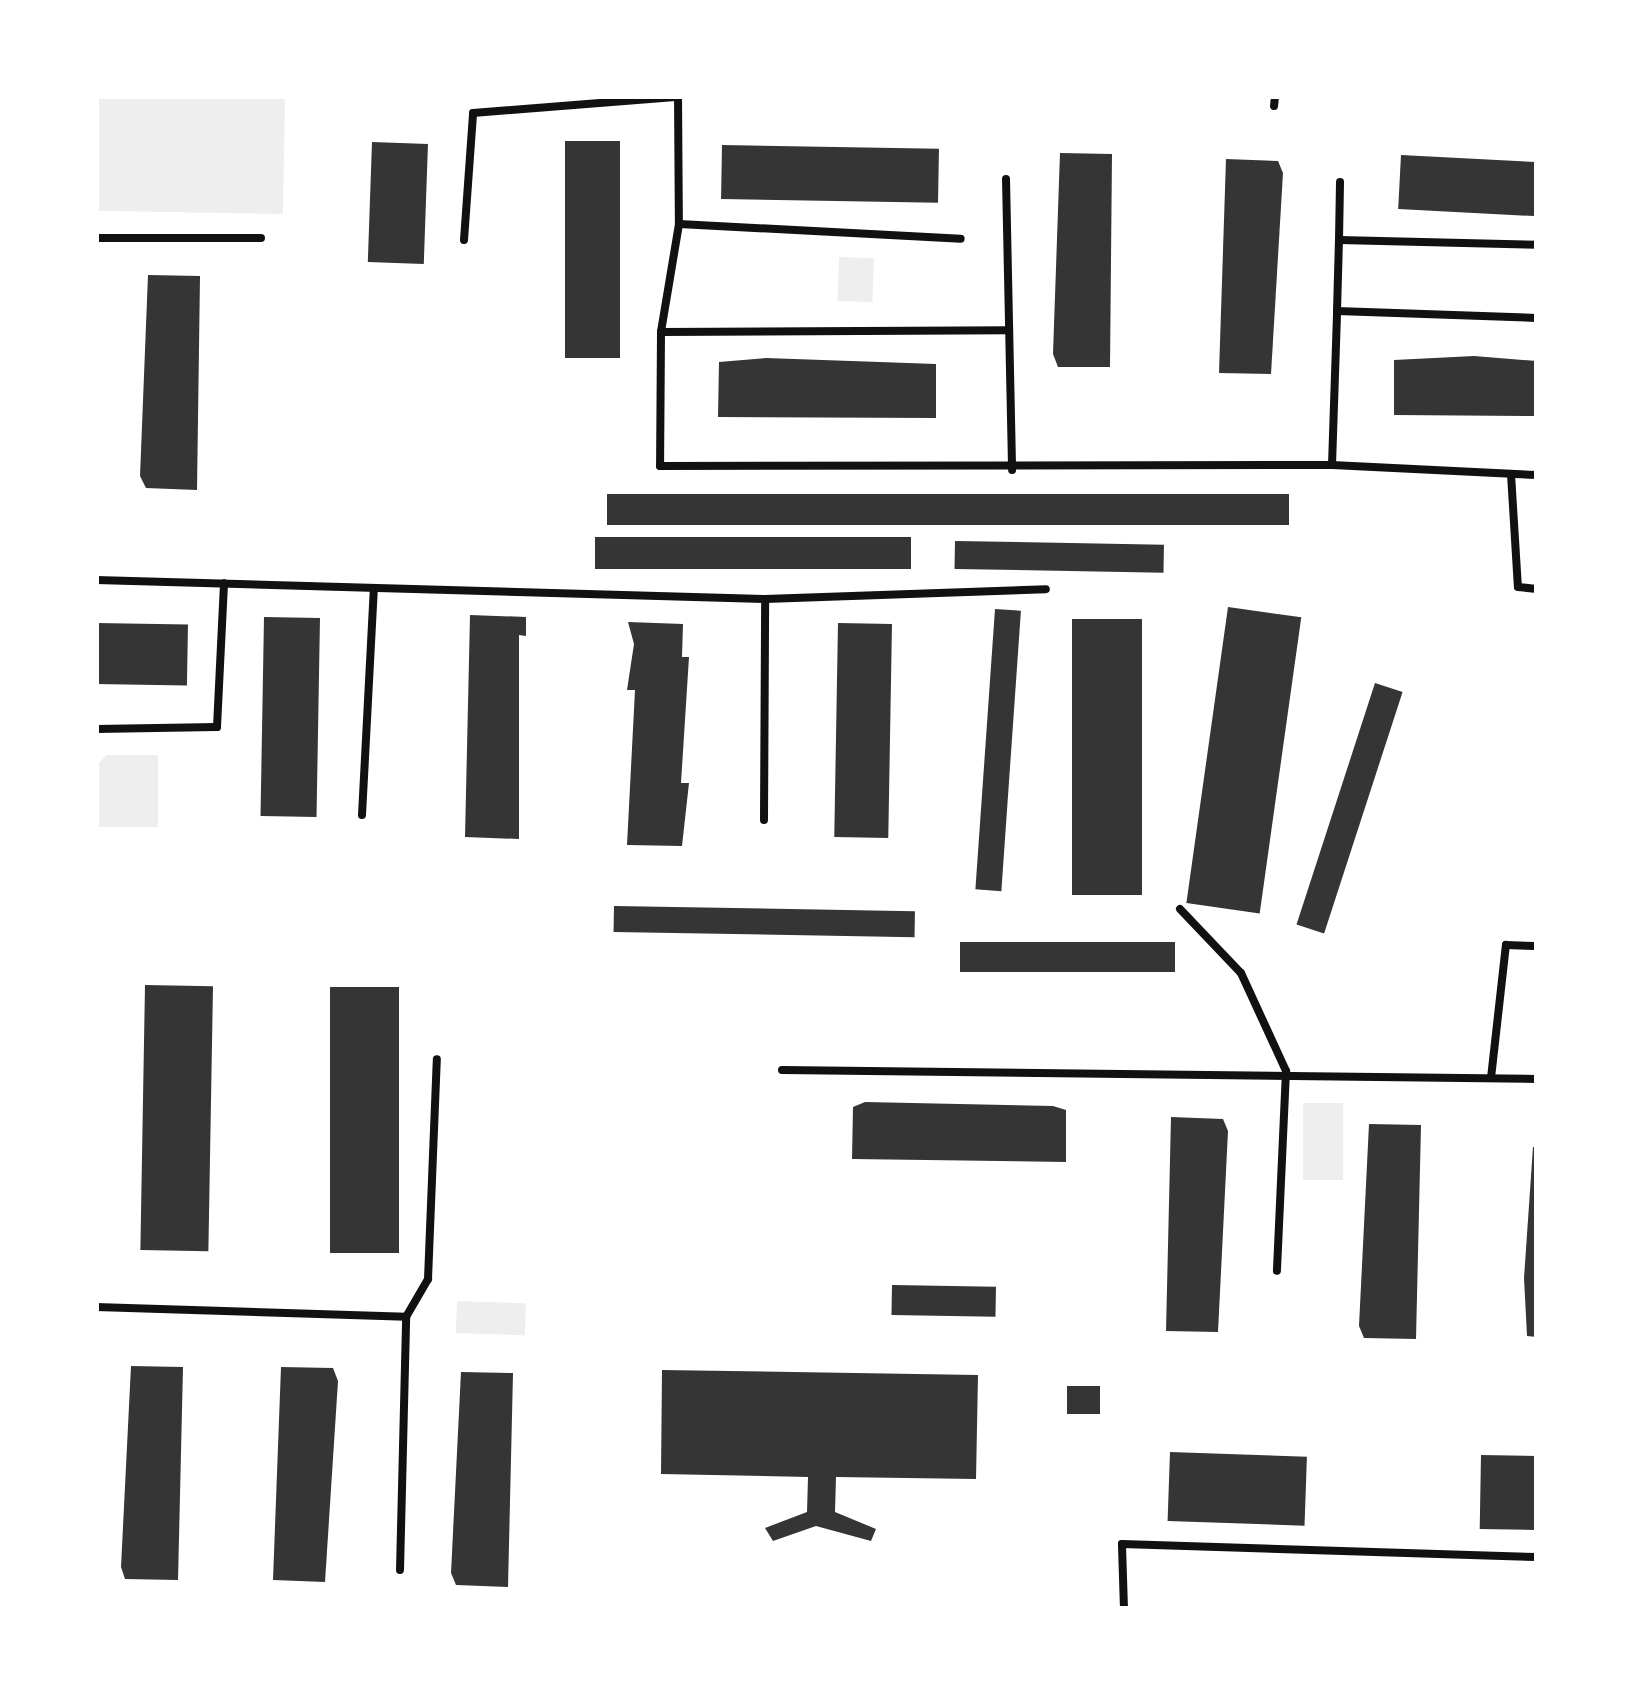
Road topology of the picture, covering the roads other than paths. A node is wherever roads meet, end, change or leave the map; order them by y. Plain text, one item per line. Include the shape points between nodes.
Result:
1 (678, 96) edge
2 (1006, 179) dead end
3 (1340, 182) dead end
4 (679, 224) junction
5 (96, 238) edge
6 (261, 238) dead end
7 (961, 239) dead end
8 (464, 240) dead end
9 (1339, 241) junction
10 (1537, 245) edge
11 (1337, 311) junction
12 (1537, 319) edge
13 (1010, 330) junction
14 (661, 332) junction
15 (1332, 465) junction
16 (1012, 470) junction
17 (1511, 474) junction
18 (1537, 475) edge
19 (96, 580) edge
20 (224, 583) junction
21 (374, 589) junction
22 (1046, 589) dead end
23 (1537, 589) edge
24 (766, 599) junction
25 (96, 729) edge
26 (362, 815) dead end
27 (764, 820) dead end
28 (1180, 909) dead end
29 (1537, 946) edge
30 (437, 1059) dead end
31 (782, 1070) dead end
32 (1286, 1072) junction
33 (1491, 1078) junction
34 (1537, 1079) edge
35 (1277, 1271) dead end
36 (96, 1307) edge
37 (406, 1316) junction
38 (1537, 1557) edge
39 (400, 1570) dead end
40 (1124, 1609) edge

1 - 4 lane
1 - 8 lane via 473,112
2 - 13 lane
3 - 9 lane
4 - 7 lane
4 - 14 lane
5 - 6 lane
9 - 10 lane
9 - 11 lane
11 - 12 lane
11 - 15 lane
13 - 14 lane
13 - 16 lane
14 - 16 lane via 660,466
15 - 16 lane
15 - 17 lane
17 - 18 lane
17 - 23 lane via 1518,587
19 - 20 lane
20 - 21 lane
20 - 25 lane via 217,727
21 - 24 lane
21 - 26 lane
22 - 24 lane
24 - 27 lane
28 - 32 lane via 1241,973
29 - 33 lane via 1506,945
30 - 37 lane via 428,1279
31 - 32 lane
32 - 33 lane
32 - 35 lane
33 - 34 lane
36 - 37 lane
37 - 39 lane
38 - 40 lane via 1122,1544

